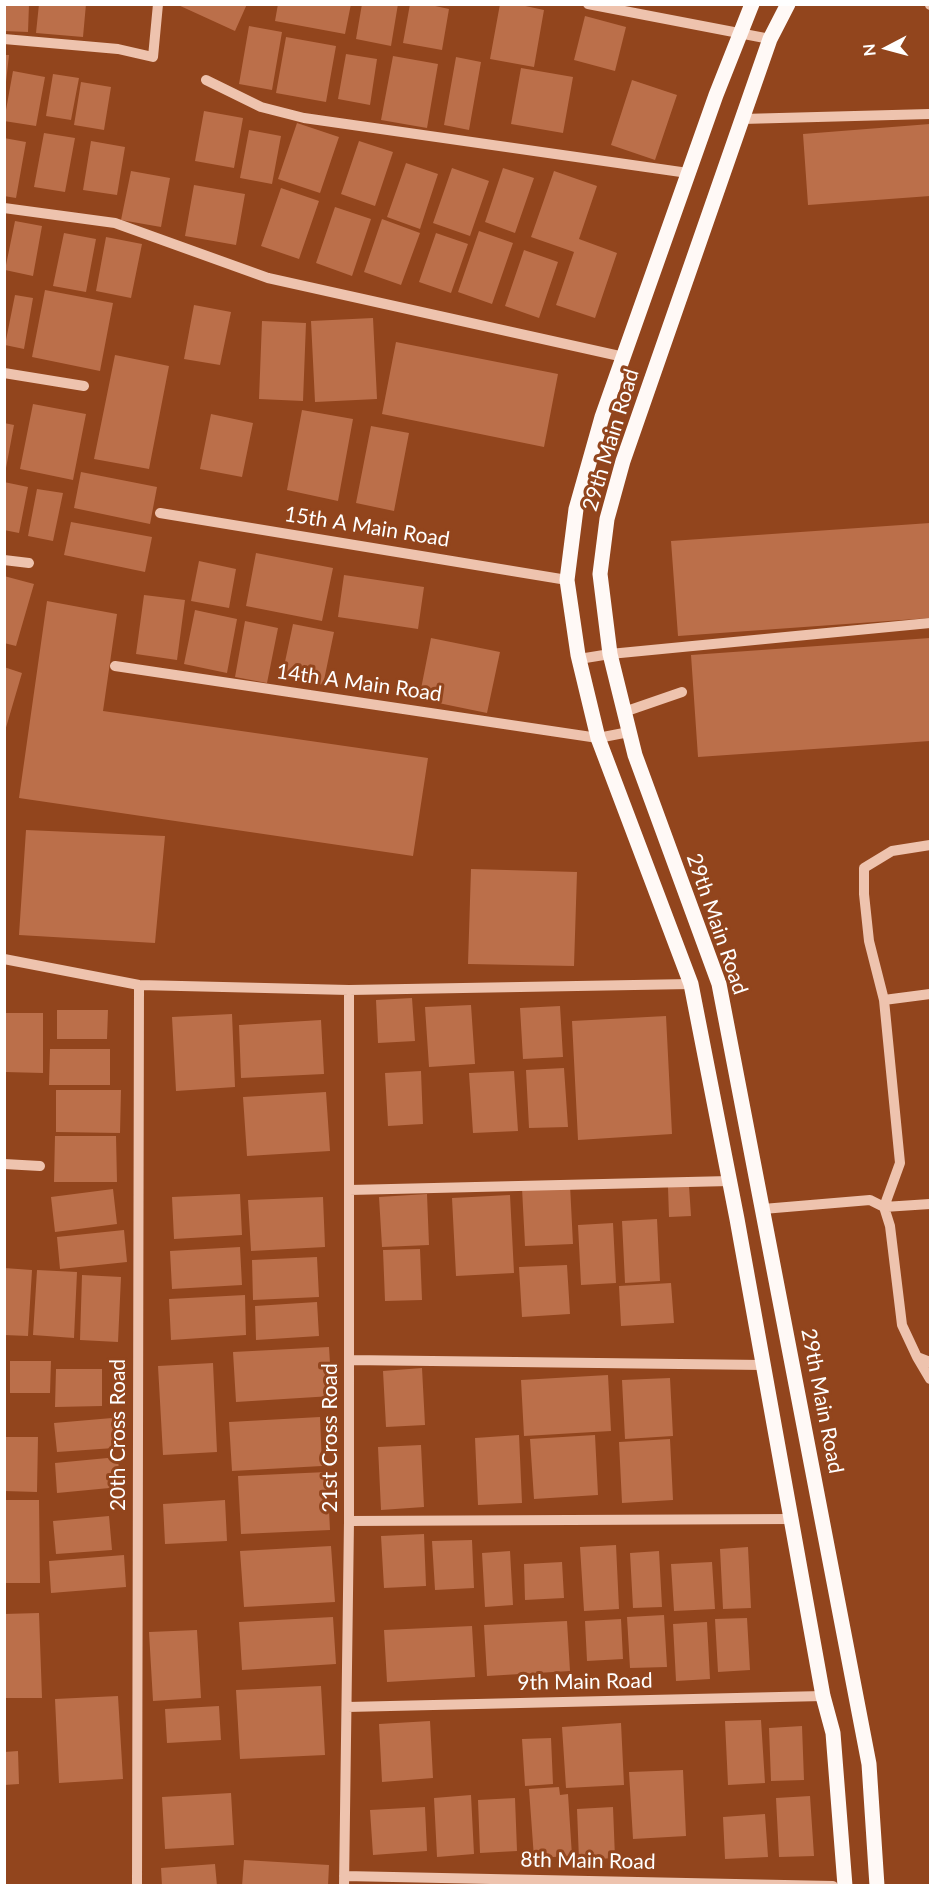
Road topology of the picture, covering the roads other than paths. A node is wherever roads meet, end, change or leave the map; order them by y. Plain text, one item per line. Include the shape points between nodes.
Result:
1 (158, 4) edge
2 (588, 4) edge
3 (752, 4) edge
4 (788, 4) edge
5 (739, 34) junction
6 (4, 39) edge
7 (770, 39) junction
8 (206, 80) dead end
9 (930, 114) edge
10 (742, 119) junction
11 (688, 173) junction
12 (4, 208) edge
13 (624, 357) junction
14 (4, 373) edge
15 (84, 386) dead end
16 (160, 513) dead end
17 (4, 560) edge
18 (29, 563) dead end
19 (567, 580) junction
20 (930, 623) edge
21 (610, 654) junction
22 (579, 659) junction
23 (115, 666) dead end
24 (682, 692) dead end
25 (624, 712) junction
26 (629, 732) junction
27 (598, 738) junction
28 (930, 845) edge
29 (4, 959) edge
30 (691, 984) junction
31 (139, 985) junction
32 (349, 990) junction
33 (930, 994) edge
34 (884, 1000) junction
35 (4, 1164) edge
36 (40, 1166) dead end
37 (730, 1181) junction
38 (349, 1190) junction
39 (930, 1204) edge
40 (884, 1207) junction
41 (763, 1209) junction
42 (916, 1358) junction
43 (349, 1360) junction
44 (930, 1362) edge
45 (763, 1365) junction
46 (930, 1379) edge
47 (791, 1519) junction
48 (350, 1521) junction
49 (824, 1696) junction
50 (346, 1707) junction
51 (344, 1881) edge
52 (137, 1886) edge
53 (832, 1886) edge
54 (845, 1886) edge
55 (876, 1886) edge

1 - 6 street via 153,57 118,49
2 - 5 street
3 - 5 main road, 29th Main Road
4 - 7 main road, 29th Main Road
5 - 7 street
5 - 11 main road, 29th Main Road
7 - 10 main road, 29th Main Road
8 - 11 street via 261,107 304,118
9 - 10 street
10 - 21 main road, 29th Main Road via 623,461 607,519 600,574
11 - 13 main road, 29th Main Road
12 - 13 street via 115,223 268,278
13 - 19 main road, 29th Main Road via 576,509
14 - 15 street
16 - 19 street, 15th A Main Road
17 - 18 street
19 - 22 main road, 29th Main Road
20 - 21 street
21 - 22 street
21 - 25 main road, 29th Main Road
22 - 27 main road, 29th Main Road
23 - 27 street, 14th A Main Road
24 - 25 street
25 - 26 main road, 29th Main Road
26 - 27 street, 14th A Main Road
26 - 41 main road, 29th Main Road via 634,755 719,984
27 - 30 main road, 29th Main Road
28 - 34 street via 892,851 864,868 868,940
29 - 31 street
30 - 32 street
30 - 37 main road, 29th Main Road
31 - 32 street
31 - 52 street, 20th Cross Road
32 - 38 street, 21st Cross Road
33 - 34 street
34 - 40 street via 900,1163
35 - 36 street
37 - 38 street
37 - 45 main road, 29th Main Road
38 - 43 street, 21st Cross Road
39 - 40 street
40 - 41 street via 870,1200
40 - 42 street via 890,1226 902,1325
41 - 55 main road, 29th Main Road via 869,1764
42 - 44 street
42 - 46 street
43 - 45 street
43 - 48 street, 21st Cross Road
45 - 47 main road, 29th Main Road
47 - 48 street
47 - 49 main road, 29th Main Road
48 - 50 street, 21st Cross Road
49 - 50 street, 9th Main Road
49 - 54 main road, 29th Main Road via 833,1733
50 - 51 street, 21st Cross Road
51 - 53 street, 8th Main Road

